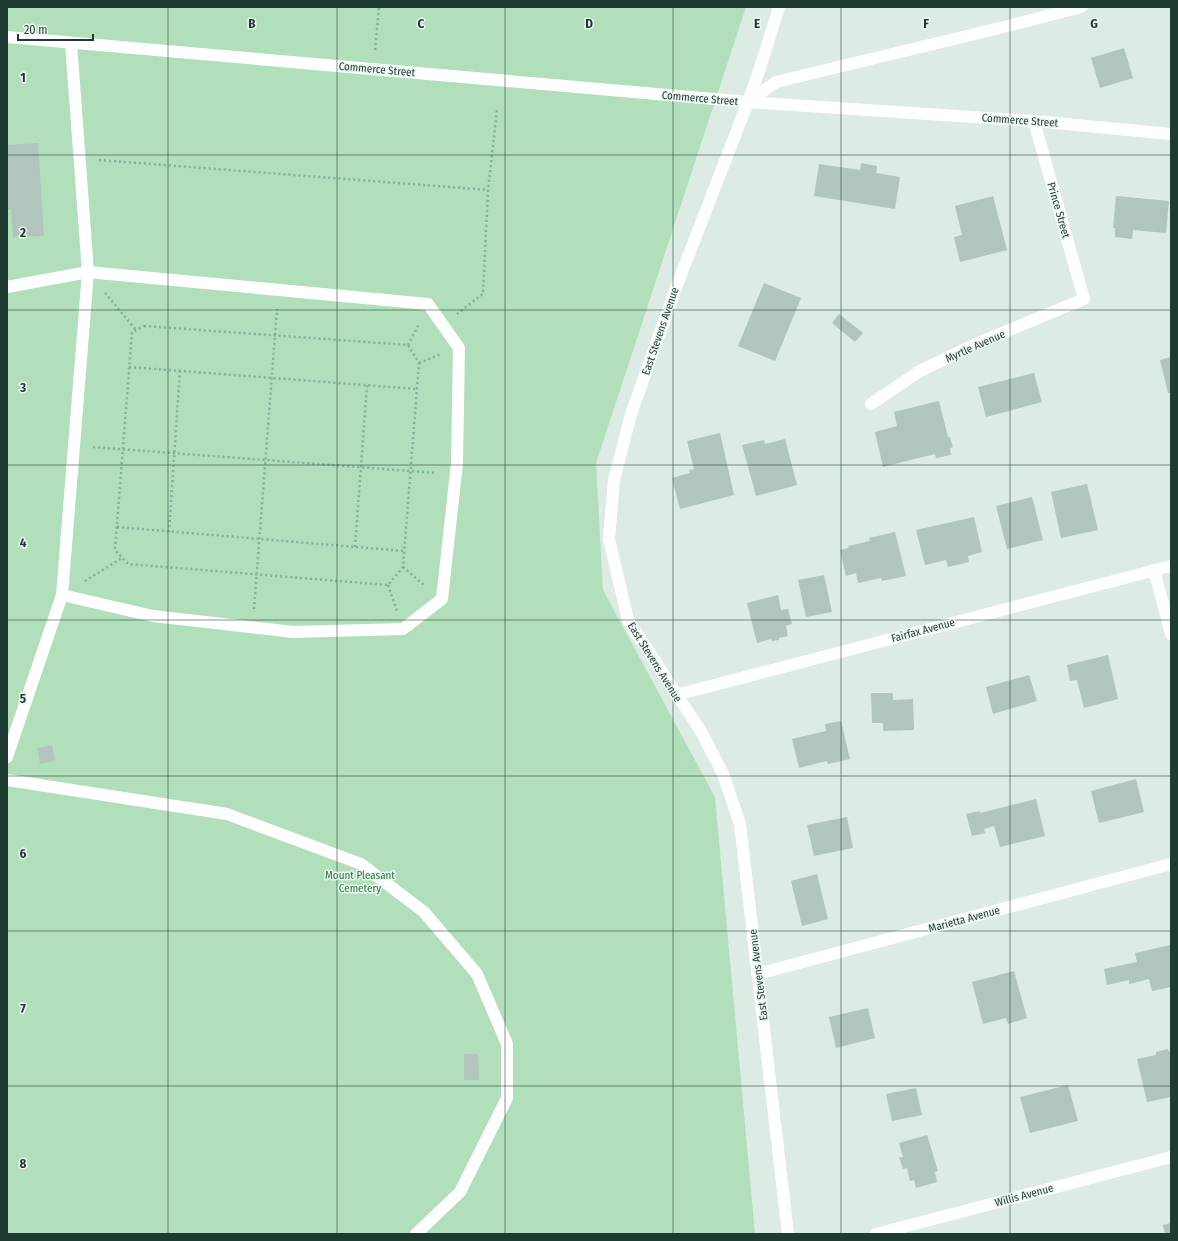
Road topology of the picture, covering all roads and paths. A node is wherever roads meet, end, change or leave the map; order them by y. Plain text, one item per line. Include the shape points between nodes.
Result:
1 (379, 7) edge
2 (779, 7) edge
3 (1081, 7) edge
4 (7, 37) edge
5 (71, 43) junction
6 (373, 69) junction
7 (748, 102) junction
8 (498, 110) dead end
9 (1034, 121) junction
10 (1171, 134) edge
11 (80, 159) junction
12 (488, 190) junction
13 (88, 272) junction
14 (7, 287) edge
15 (278, 290) junction
16 (1084, 299) joint
17 (443, 325) junction
18 (136, 330) junction
19 (275, 336) junction
20 (129, 366) junction
21 (180, 370) junction
22 (272, 378) junction
23 (367, 385) junction
24 (417, 388) junction
25 (872, 404) dead end
26 (75, 446) junction
27 (123, 449) junction
28 (174, 453) junction
29 (265, 460) junction
30 (361, 467) junction
31 (410, 471) junction
32 (456, 474) junction
33 (117, 528) junction
34 (169, 532) junction
35 (259, 540) junction
36 (355, 548) junction
37 (404, 551) junction
38 (122, 558) junction
39 (1171, 566) edge
40 (403, 567) junction
41 (1154, 570) junction
42 (256, 575) junction
43 (388, 585) junction
44 (62, 595) junction
45 (442, 599) junction
46 (252, 627) junction
47 (404, 629) junction
48 (1171, 634) edge
49 (676, 695) junction
50 (7, 757) edge
51 (7, 780) edge
52 (1171, 864) edge
53 (757, 974) junction
54 (1171, 1157) edge
55 (416, 1234) edge
56 (788, 1234) edge
57 (876, 1234) edge

1 - 6 path
2 - 7 street, East Stevens Avenue
3 - 7 street, Commerce Street via 776,82
4 - 5 street, Commerce Street
5 - 6 street, Commerce Street
5 - 11 street
6 - 7 street, Commerce Street
7 - 9 street, Commerce Street
7 - 49 street, East Stevens Avenue via 677,285 631,414 614,480 609,539 628,620
8 - 12 path
9 - 10 street, Commerce Street
9 - 16 street, Prince Street
11 - 12 path
11 - 13 street
12 - 17 path via 483,294
13 - 14 street
13 - 15 street
13 - 18 path
13 - 26 street
15 - 17 street via 428,304
15 - 19 path
16 - 25 street, Myrtle Avenue via 978,343 920,371
17 - 32 street via 459,348
18 - 19 path via 144,326
18 - 20 path via 132,332
19 - 22 path
19 - 24 path via 408,345 419,363
20 - 21 path
20 - 27 path
21 - 22 path
21 - 28 path
22 - 23 path
22 - 29 path
23 - 24 path
23 - 30 path
24 - 31 path
26 - 27 path
26 - 44 street
27 - 28 path
27 - 33 path
28 - 29 path
28 - 34 path
29 - 30 path
29 - 35 path
30 - 31 path
30 - 36 path
31 - 32 path
31 - 37 path
32 - 45 street
33 - 34 path
33 - 38 path via 115,550
34 - 35 path
35 - 36 path
35 - 42 path
36 - 37 path
37 - 40 path
38 - 42 path via 128,564
38 - 44 path
39 - 41 street, Fairfax Avenue
40 - 43 path
40 - 45 path
41 - 48 street
41 - 49 street, Fairfax Avenue
42 - 43 path
42 - 46 path
43 - 47 path
44 - 46 street via 153,616
44 - 50 street
45 - 47 street
46 - 47 street via 294,632
49 - 53 street, East Stevens Avenue via 702,733 723,774 740,824
51 - 55 street via 227,814 361,864 424,912 478,974 507,1044 507,1098 460,1192
52 - 53 street, Marietta Avenue
53 - 56 street, East Stevens Avenue
54 - 57 street, Willis Avenue

